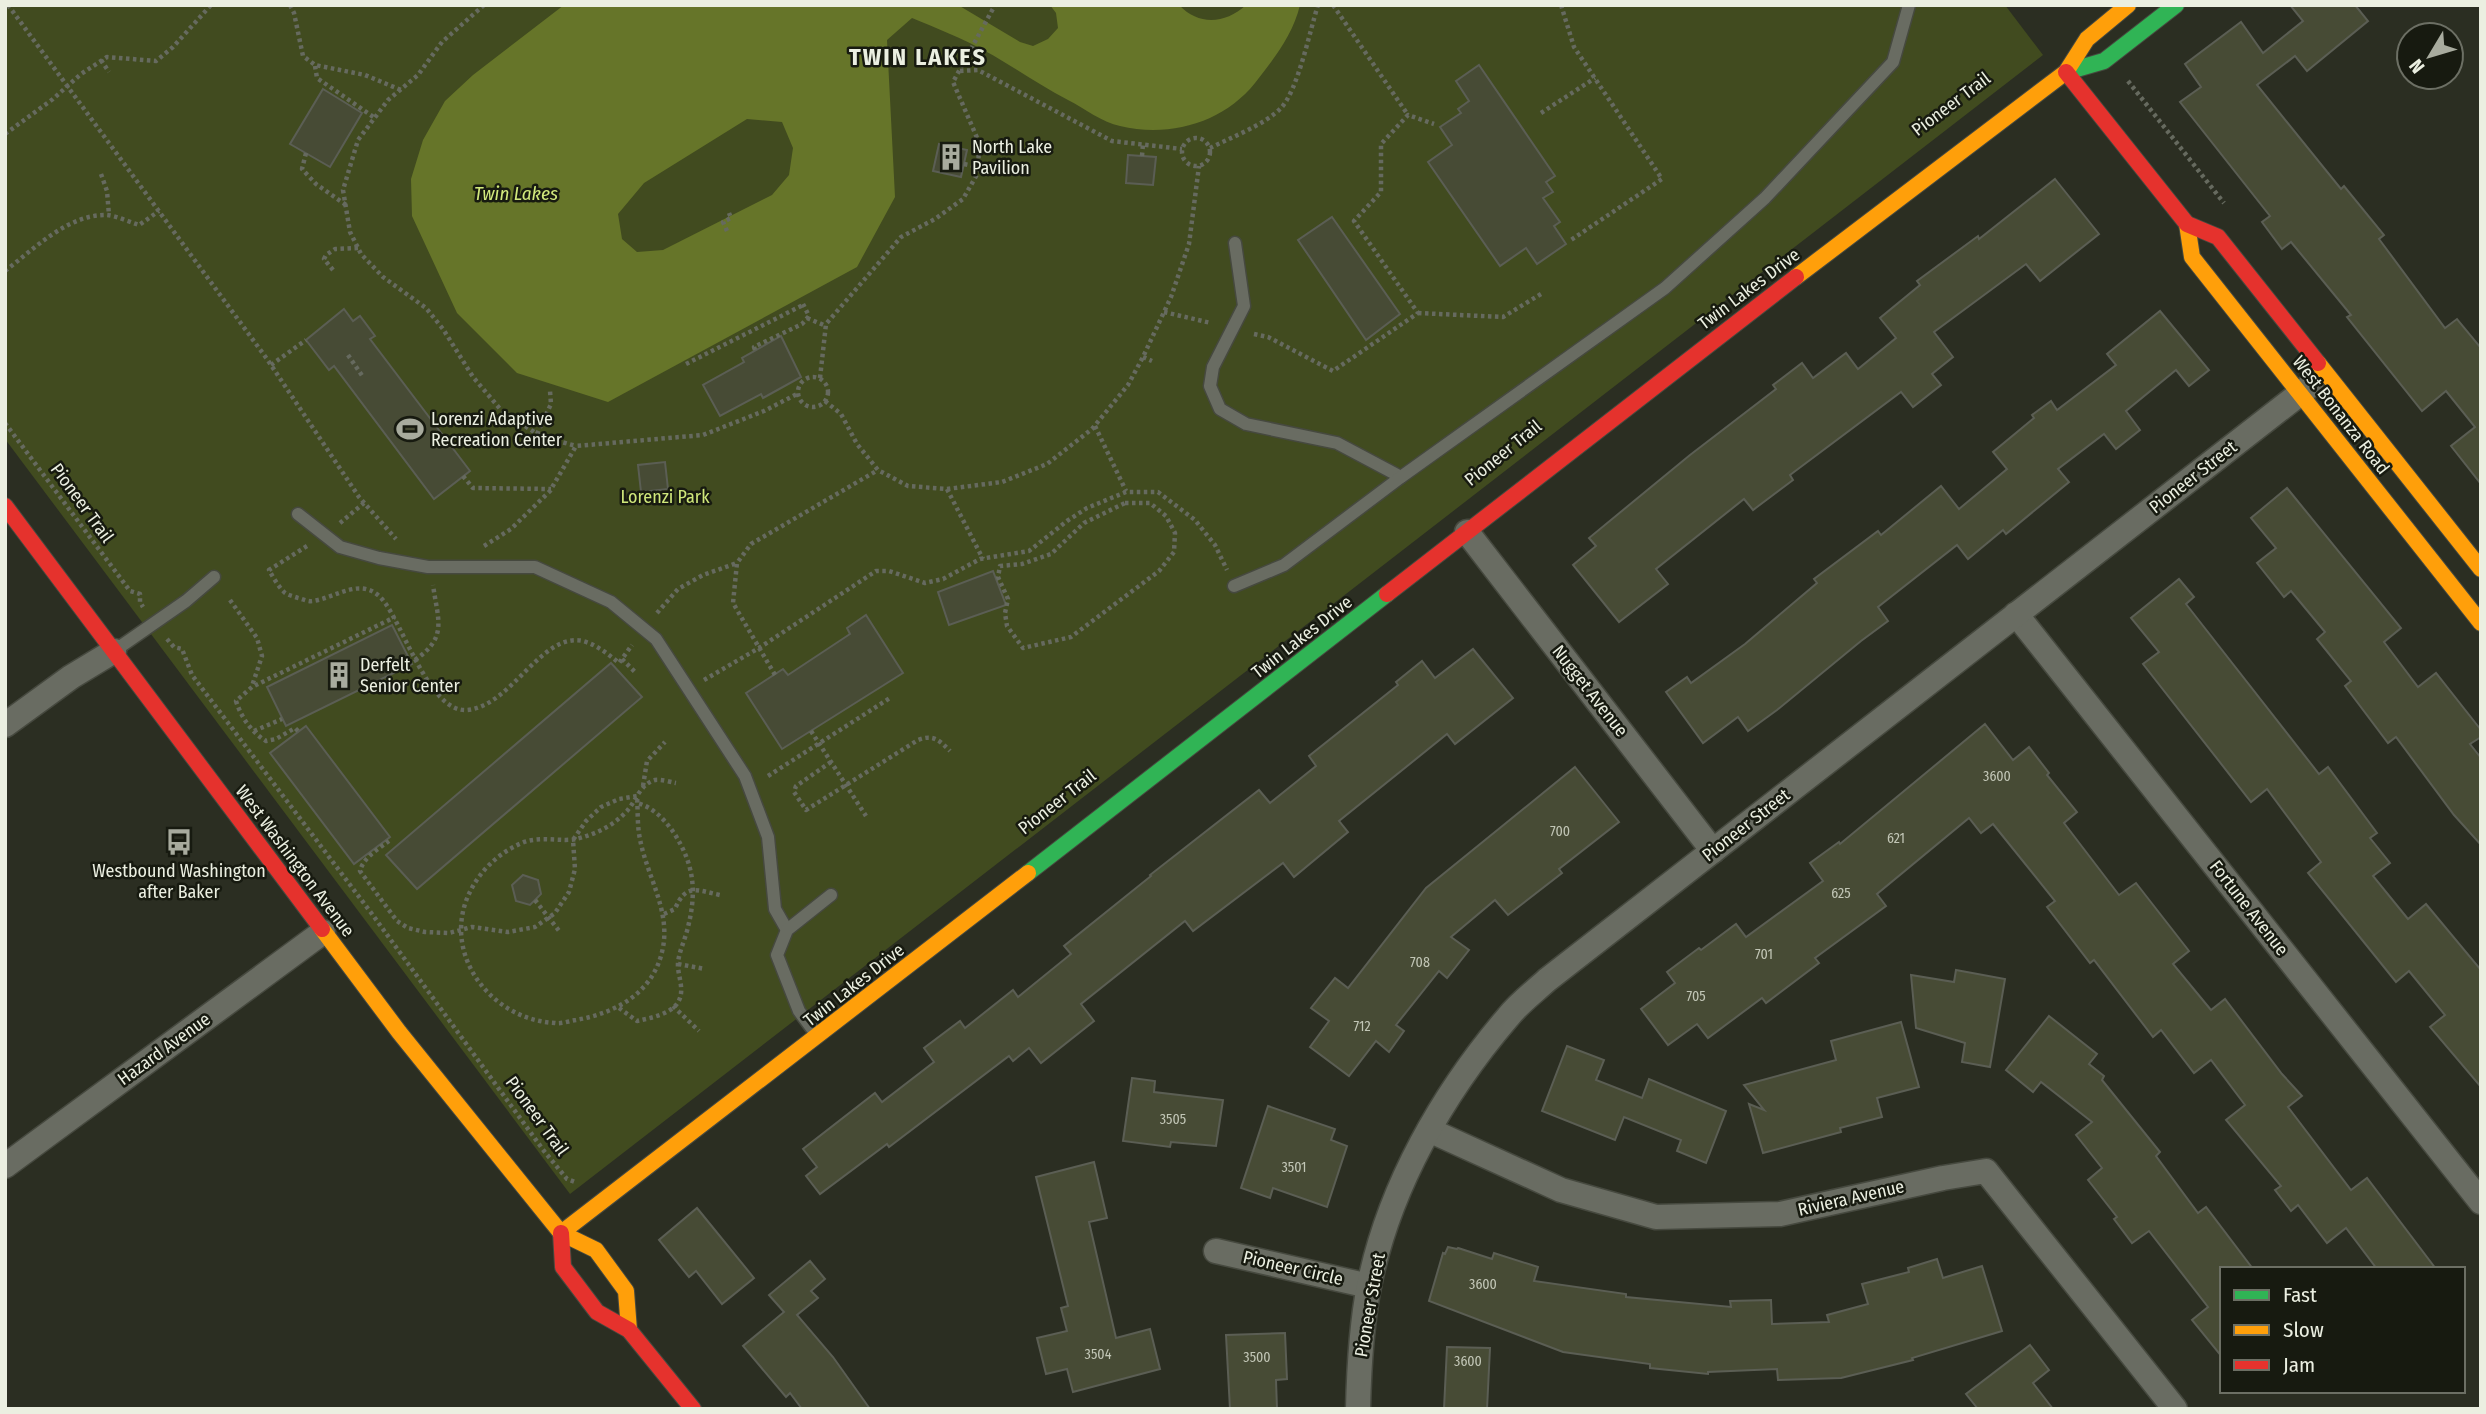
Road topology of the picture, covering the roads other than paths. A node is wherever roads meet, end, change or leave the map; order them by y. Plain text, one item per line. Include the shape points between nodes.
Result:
1 (1909, 5) edge
2 (2128, 5) edge
3 (2176, 5) edge
4 (2066, 72) junction
5 (2187, 224) junction
6 (1235, 243) dead end
7 (2326, 373) junction
8 (2300, 394) junction
9 (1401, 477) junction
10 (5, 506) edge
11 (298, 514) dead end
12 (1467, 532) junction
13 (2481, 569) edge
14 (214, 577) dead end
15 (1234, 586) road end
16 (2016, 614) junction
17 (2481, 623) edge
18 (114, 652) junction
19 (5, 725) edge
20 (1713, 850) junction
21 (831, 895) dead end
22 (787, 930) junction
23 (323, 932) junction
24 (818, 1037) junction
25 (1429, 1130) junction
26 (5, 1166) edge
27 (2481, 1202) edge
28 (561, 1233) junction
29 (1216, 1251) dead end
30 (1369, 1286) junction
31 (629, 1330) junction
32 (693, 1409) edge
33 (1358, 1409) edge
34 (2175, 1409) edge

1 - 9 lane via 1893,62 1765,198 1665,288
2 - 4 street, Twin Lakes Drive via 2087,39
3 - 4 street, Twin Lakes Drive via 2104,61
4 - 5 street, West Bonanza Road
4 - 12 street, Twin Lakes Drive
5 - 7 street, West Bonanza Road via 2218,237
5 - 8 street, West Bonanza Road via 2192,257
6 - 9 lane via 1244,306 1213,367 1210,386 1220,409 1246,424 1336,443
7 - 8 street, Pioneer Street
7 - 13 street, West Bonanza Road
8 - 16 street, Pioneer Street
8 - 17 street, West Bonanza Road
9 - 15 lane via 1284,565
10 - 18 street, West Washington Avenue
11 - 22 lane via 340,547 379,558 431,567 535,567 611,603 645,629 745,776 768,837 775,909
12 - 20 street, Nugget Avenue
12 - 24 street, Twin Lakes Drive
14 - 18 lane
16 - 20 street, Pioneer Street
16 - 27 street, Fortune Avenue
18 - 19 street
18 - 23 street, West Washington Avenue
20 - 25 street, Pioneer Street via 1547,980 1509,1016
21 - 22 lane
22 - 24 lane via 777,955 799,1011
23 - 26 street, Hazard Avenue
23 - 28 street, West Washington Avenue
24 - 28 street, Twin Lakes Drive
25 - 30 street, Pioneer Street via 1404,1178
25 - 34 street, Riviera Avenue via 1561,1190 1656,1217 1780,1214 1986,1171
28 - 31 street via 563,1267 597,1312
28 - 31 street, West Washington Avenue via 596,1250 626,1291
29 - 30 street, Pioneer Circle
30 - 33 street, Pioneer Street
31 - 32 street

